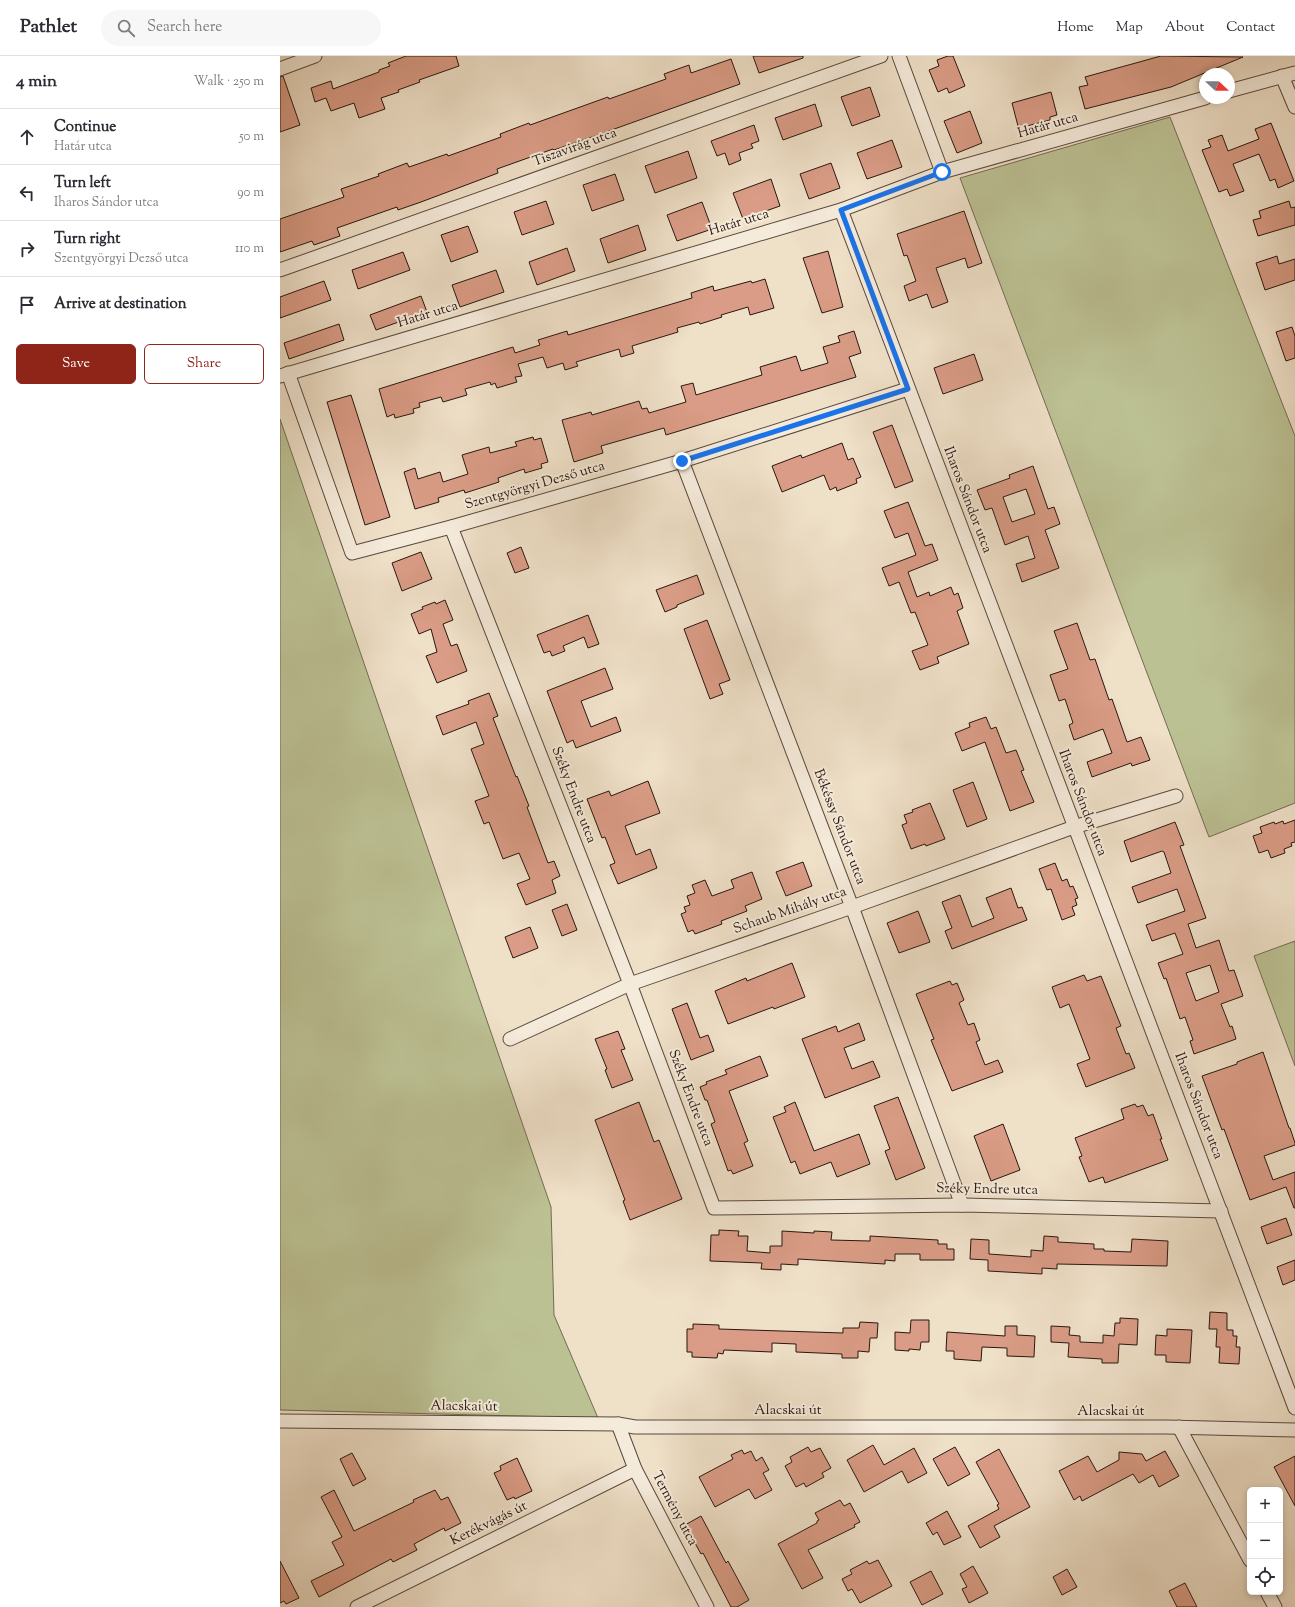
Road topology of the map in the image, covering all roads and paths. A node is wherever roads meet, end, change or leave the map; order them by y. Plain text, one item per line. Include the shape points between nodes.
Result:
1 (315, 56) edge
2 (881, 56) edge
3 (899, 56) edge
4 (280, 69) edge
5 (1289, 74) edge
6 (1235, 89) edge
7 (1199, 100) edge
8 (1295, 107) edge
9 (942, 172) junction
10 (841, 210) junction
11 (280, 270) edge
12 (284, 375) edge
13 (908, 389) junction
14 (682, 461) junction
15 (451, 527) junction
16 (1176, 796) dead end
17 (1074, 827) junction
18 (852, 907) junction
19 (630, 984) junction
20 (510, 1039) dead end
21 (962, 1205) junction
22 (1221, 1211) junction
23 (1295, 1408) edge
24 (280, 1421) edge
25 (618, 1424) junction
26 (1179, 1427) junction
27 (1295, 1430) edge
28 (635, 1469) junction
29 (1249, 1559) edge
30 (1269, 1595) edge
31 (357, 1607) edge
32 (707, 1607) edge
33 (1275, 1607) edge

1 - 4 street
2 - 11 street, Tiszavirág utca
3 - 9 street
5 - 6 street
5 - 8 street
7 - 9 street, Határ utca
9 - 10 street, Határ utca
10 - 12 street, Határ utca
10 - 13 street, Iharos Sándor utca
12 - 15 street, Szentgyörgyi Dezső utca via 352,553
13 - 14 street, Szentgyörgyi Dezső utca
13 - 17 street, Iharos Sándor utca
14 - 15 street, Szentgyörgyi Dezső utca
14 - 18 street, Békéssy Sándor utca
15 - 19 street, Széky Endre utca
16 - 17 street, Schaub Mihály utca
17 - 18 street, Schaub Mihály utca
17 - 22 street, Iharos Sándor utca
18 - 19 street, Schaub Mihály utca
18 - 21 street, Békéssy Sándor utca
19 - 20 street, Schaub Mihály utca
19 - 21 street, Széky Endre utca via 714,1208
21 - 22 street, Széky Endre utca
22 - 23 street, Iharos Sándor utca
24 - 25 street, Alacskai út
25 - 26 street, Alacskai út via 643,1427
25 - 28 street, Termény utca
26 - 27 street, Alacskai út
26 - 29 street
28 - 31 street, Kerékvágás út
28 - 32 street, Termény utca
30 - 33 street

